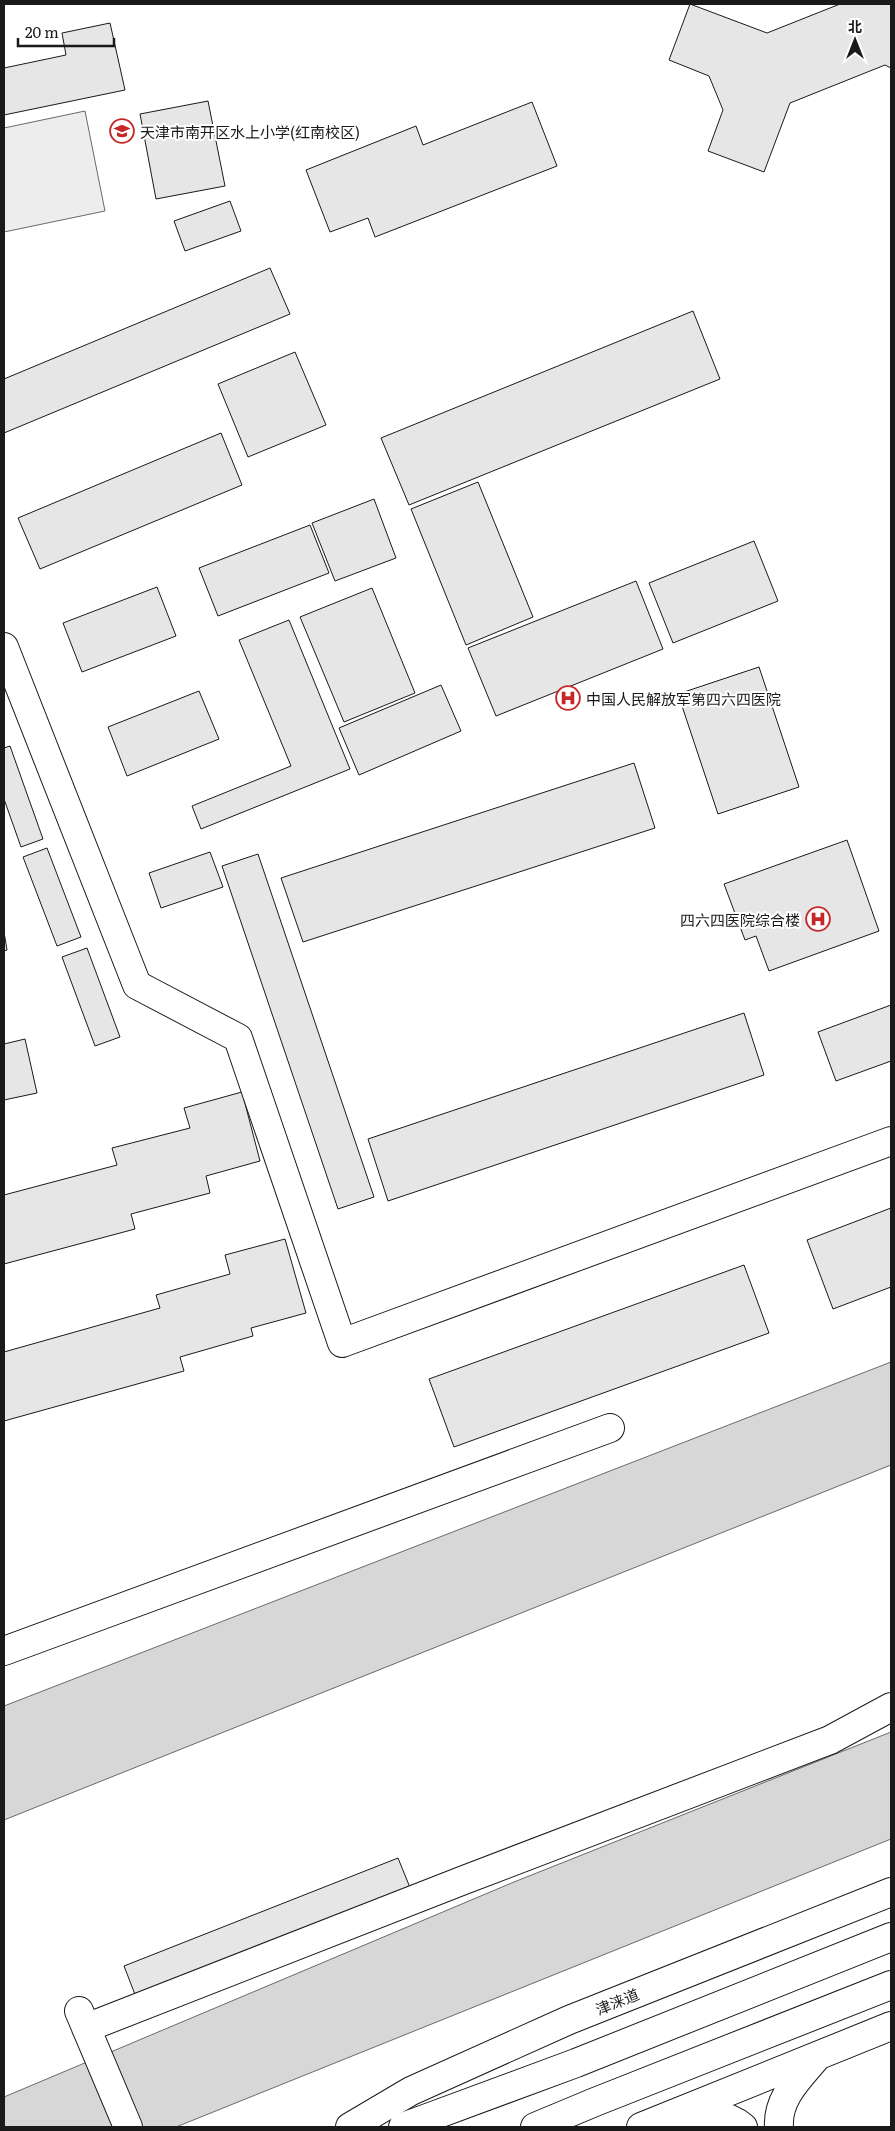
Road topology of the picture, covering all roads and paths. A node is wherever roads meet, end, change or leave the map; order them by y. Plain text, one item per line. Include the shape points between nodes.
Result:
1 (4, 647) edge
2 (891, 1140) edge
3 (610, 1428) dead end
4 (4, 1651) edge
5 (891, 1707) edge
6 (891, 1892) edge
7 (891, 1937) edge
8 (891, 1985) edge
9 (891, 2026) edge
10 (818, 2056) junction
11 (674, 2114) junction
12 (128, 2127) edge
13 (350, 2127) edge
14 (403, 2127) edge
15 (535, 2127) edge
16 (641, 2127) edge
17 (743, 2127) edge
18 (779, 2127) edge

1 - 2 street via 138,985 238,1038 342,1343
3 - 4 street
5 - 12 street via 830,1740 85,2027
6 - 13 street, 津涞道 via 569,2020 411,2091
7 - 14 street via 576,2063
8 - 15 street
9 - 10 street
10 - 11 street
10 - 18 street via 784,2099
11 - 16 street
11 - 17 street via 720,2115

